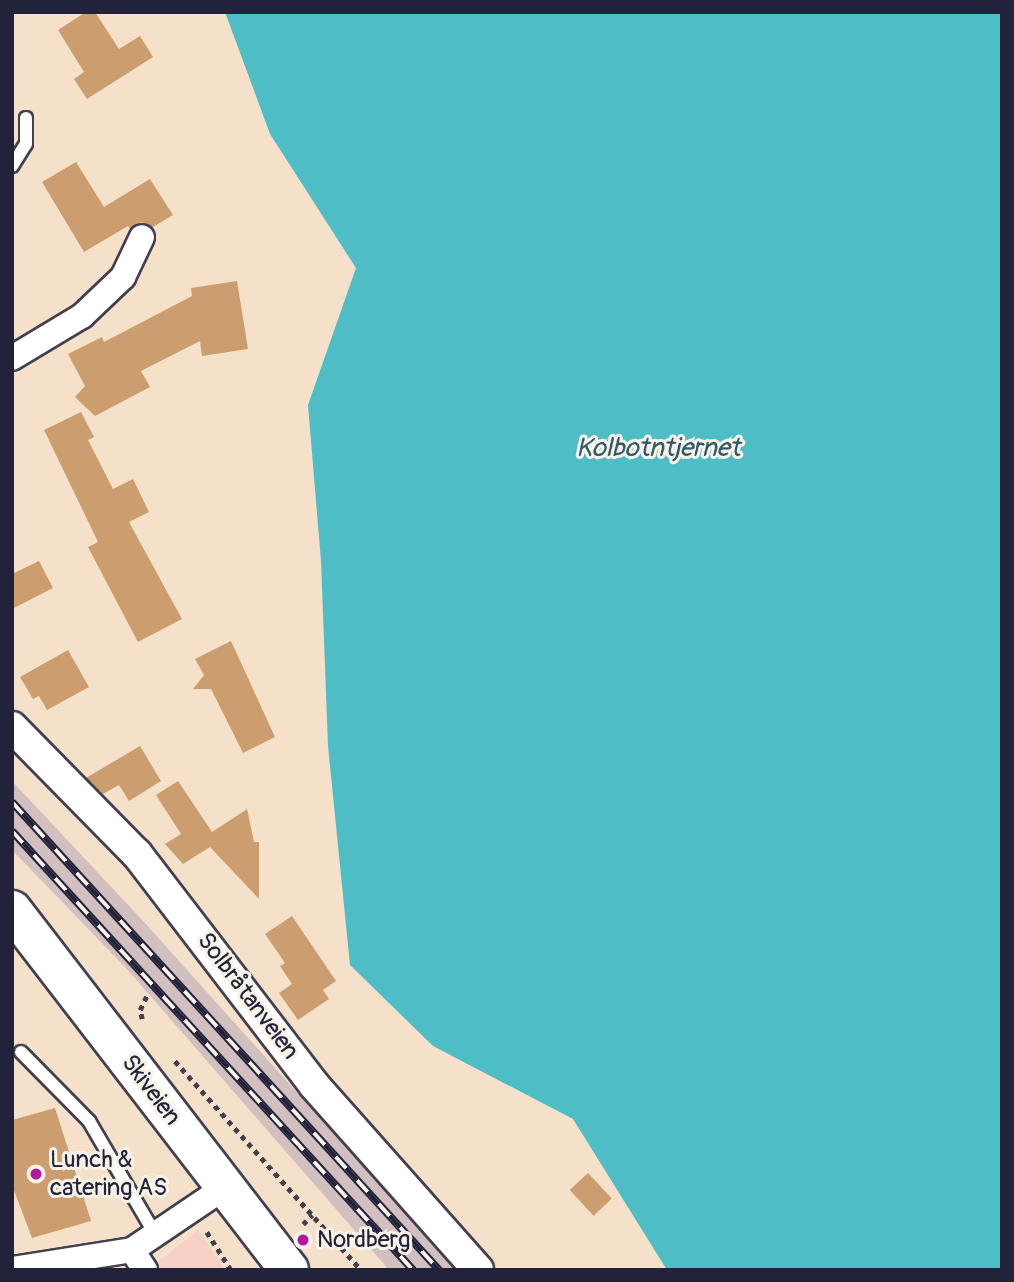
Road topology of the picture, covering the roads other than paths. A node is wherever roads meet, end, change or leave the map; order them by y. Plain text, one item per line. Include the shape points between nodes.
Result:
1 (26, 118) dead end
2 (12, 166) edge
3 (142, 237) dead end
4 (12, 358) edge
5 (12, 727) edge
6 (12, 910) edge
7 (21, 1052) dead end
8 (225, 1187) junction
9 (155, 1234) junction
10 (139, 1260) edge
11 (12, 1269) edge
12 (289, 1270) edge
13 (478, 1270) edge

1 - 2 lane via 26,144
3 - 4 street via 123,277 91,308
5 - 13 street, Solbråtanveien via 137,854 314,1085
6 - 8 main road, Skiveien
7 - 9 lane via 89,1121
8 - 9 street
8 - 12 main road, Skiveien
9 - 10 street
10 - 11 street

